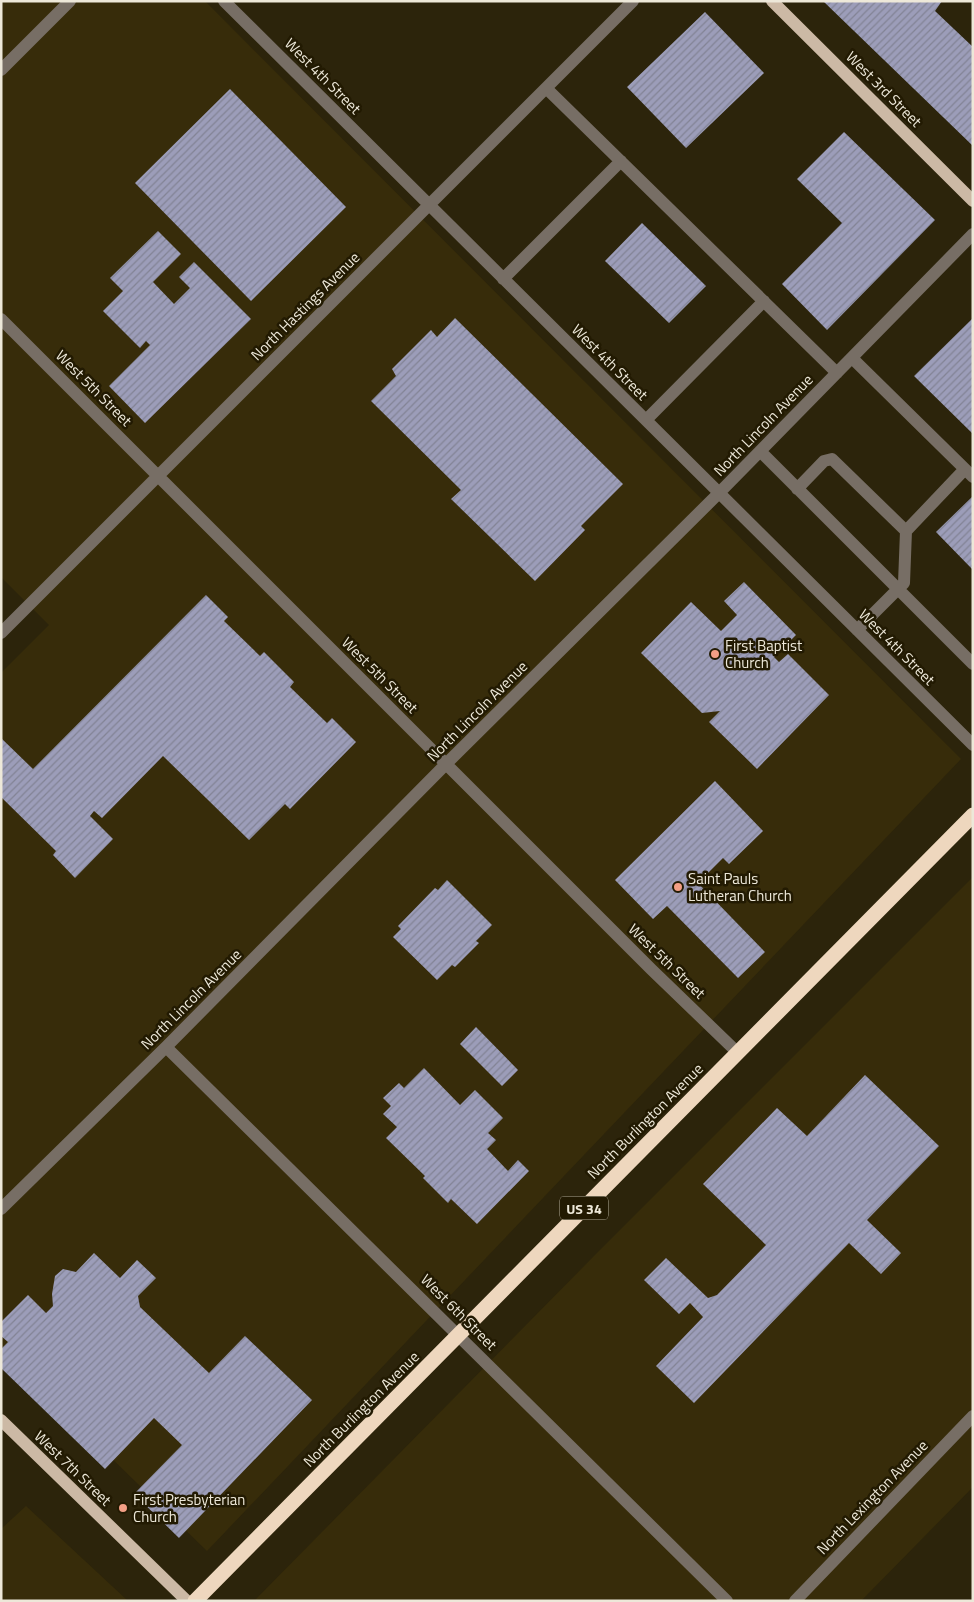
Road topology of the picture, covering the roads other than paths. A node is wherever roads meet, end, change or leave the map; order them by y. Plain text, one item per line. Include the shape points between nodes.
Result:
1 (70, 1) edge
2 (224, 1) edge
3 (633, 1) edge
4 (772, 1) edge
5 (1, 70) edge
6 (546, 88) junction
7 (622, 161) junction
8 (973, 201) edge
9 (429, 205) junction
10 (973, 234) edge
11 (503, 279) junction
12 (764, 301) junction
13 (1, 319) edge
14 (852, 358) junction
15 (837, 373) junction
16 (646, 420) junction
17 (760, 451) junction
18 (969, 473) edge
19 (158, 476) junction
20 (797, 489) junction
21 (719, 493) junction
22 (906, 531) junction
23 (897, 589) junction
24 (857, 630) junction
25 (1, 634) edge
26 (973, 664) edge
27 (973, 745) edge
28 (446, 764) junction
29 (973, 815) edge
30 (166, 1047) junction
31 (737, 1052) junction
32 (1, 1209) edge
33 (459, 1335) junction
34 (973, 1416) edge
35 (1, 1420) edge
36 (186, 1601) edge
37 (195, 1601) edge
38 (727, 1601) edge
39 (795, 1601) edge

1 - 5 street
2 - 9 street, West 4th Street
3 - 6 street, North Hastings Avenue
4 - 8 main road, West 3rd Street
6 - 7 street
6 - 9 street, North Hastings Avenue
7 - 11 street
7 - 12 street
9 - 11 street, West 4th Street
9 - 19 street, North Hastings Avenue
10 - 14 street, North Lincoln Avenue
11 - 16 street, West 4th Street
12 - 15 street
12 - 16 street
13 - 19 street, West 5th Street
14 - 15 street, North Lincoln Avenue
14 - 18 street
15 - 17 street, North Lincoln Avenue
16 - 21 street, West 4th Street
17 - 20 street
17 - 21 street, North Lincoln Avenue
18 - 22 street
19 - 25 street, North Hastings Avenue
19 - 28 street, West 5th Street
20 - 22 street via 824,461 832,459
20 - 23 street
21 - 24 street, West 4th Street
21 - 28 street, North Lincoln Avenue
22 - 23 street via 904,583
23 - 24 street
23 - 26 street
24 - 27 street, West 4th Street
28 - 30 street, North Lincoln Avenue
28 - 31 street, West 5th Street
29 - 31 highway, North Burlington Avenue / US 34
30 - 32 street, North Lincoln Avenue
30 - 33 street, West 6th Street
31 - 33 highway, North Burlington Avenue / US 34
33 - 37 highway, North Burlington Avenue / US 34
33 - 38 street, West 6th Street
34 - 39 street, North Lexington Avenue
35 - 36 main road, West 7th Street

